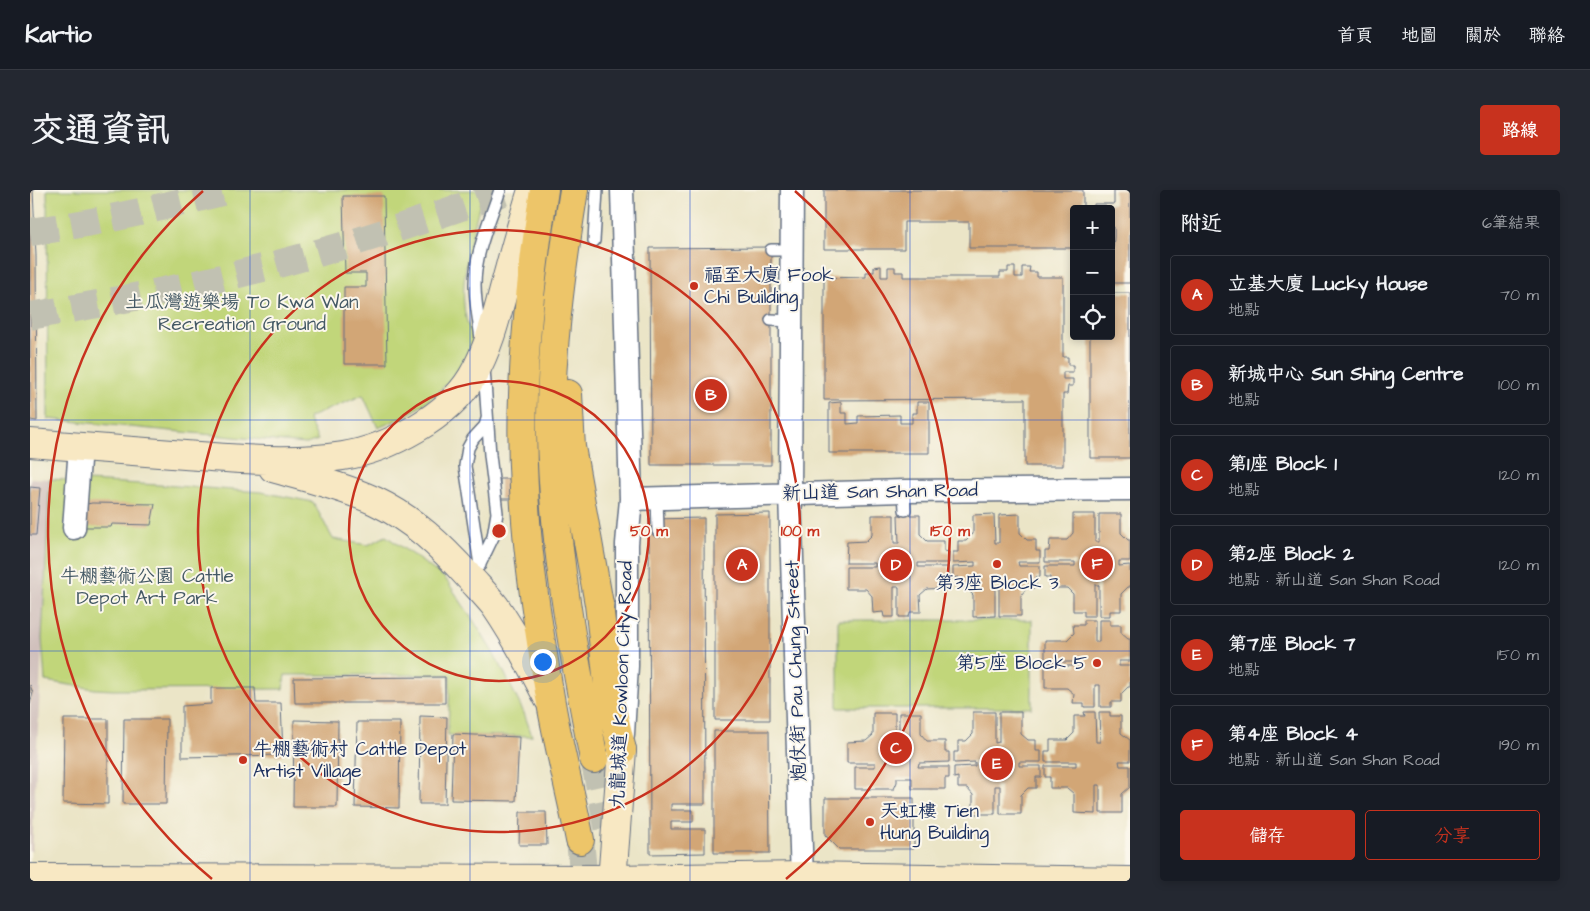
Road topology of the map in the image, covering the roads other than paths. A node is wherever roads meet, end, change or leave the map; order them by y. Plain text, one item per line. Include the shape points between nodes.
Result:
1 (500, 190) edge
2 (532, 190) edge
3 (544, 190) edge
4 (574, 190) edge
5 (597, 190) edge
6 (622, 190) edge
7 (792, 190) edge
8 (531, 221) junction
9 (568, 225) junction
10 (594, 241) dead end
11 (483, 356) junction
12 (488, 418) junction
13 (30, 443) edge
14 (80, 447) junction
15 (243, 460) junction
16 (1130, 489) edge
17 (790, 493) junction
18 (631, 498) junction
19 (657, 498) junction
20 (74, 528) dead end
21 (658, 531) dead end
22 (485, 580) junction
23 (551, 703) junction
24 (571, 729) junction
25 (622, 750) junction
26 (594, 759) tunnel mouth
27 (580, 840) tunnel mouth
28 (30, 878) edge
29 (802, 878) edge
30 (92, 880) edge
31 (172, 880) edge
32 (252, 880) edge
33 (333, 880) edge
34 (412, 880) edge
35 (493, 880) edge
36 (612, 880) edge
37 (1130, 880) edge

1 - 11 lane via 476,270 476,301
2 - 8 main road
3 - 8 highway
4 - 9 highway
5 - 10 lane
6 - 18 street, 九龍城道 Kowloon City Road
7 - 17 street, 炮仗街 Pau Chung Street via 781,250 781,320
8 - 11 main road
8 - 23 highway via 534,262 524,362 522,448 527,529
9 - 24 highway via 559,292 551,425 554,510 562,576
9 - 25 highway via 571,447 598,595 610,701
11 - 12 lane
11 - 15 main road via 455,399 417,428 390,441 344,456
12 - 22 lane via 497,513
12 - 22 lane via 468,448 465,466
13 - 14 main road
14 - 15 main road
14 - 20 street
15 - 22 main road via 341,488 374,501 422,530
16 - 17 street, 新山道 San Shan Road via 905,500
17 - 19 street, 新山道 San Shan Road
17 - 29 street, 炮仗街 Pau Chung Street
18 - 19 street, 新山道 San Shan Road
18 - 25 street, 九龍城道 Kowloon City Road
19 - 21 lane
22 - 23 main road
23 - 24 highway
24 - 26 highway
24 - 27 highway via 564,764
25 - 36 main road, 九龍城道 Kowloon City Road
28 - 30 main road
29 - 36 main road
29 - 37 main road
30 - 31 main road
31 - 32 main road
32 - 33 main road
33 - 34 main road
34 - 35 main road
35 - 36 main road

